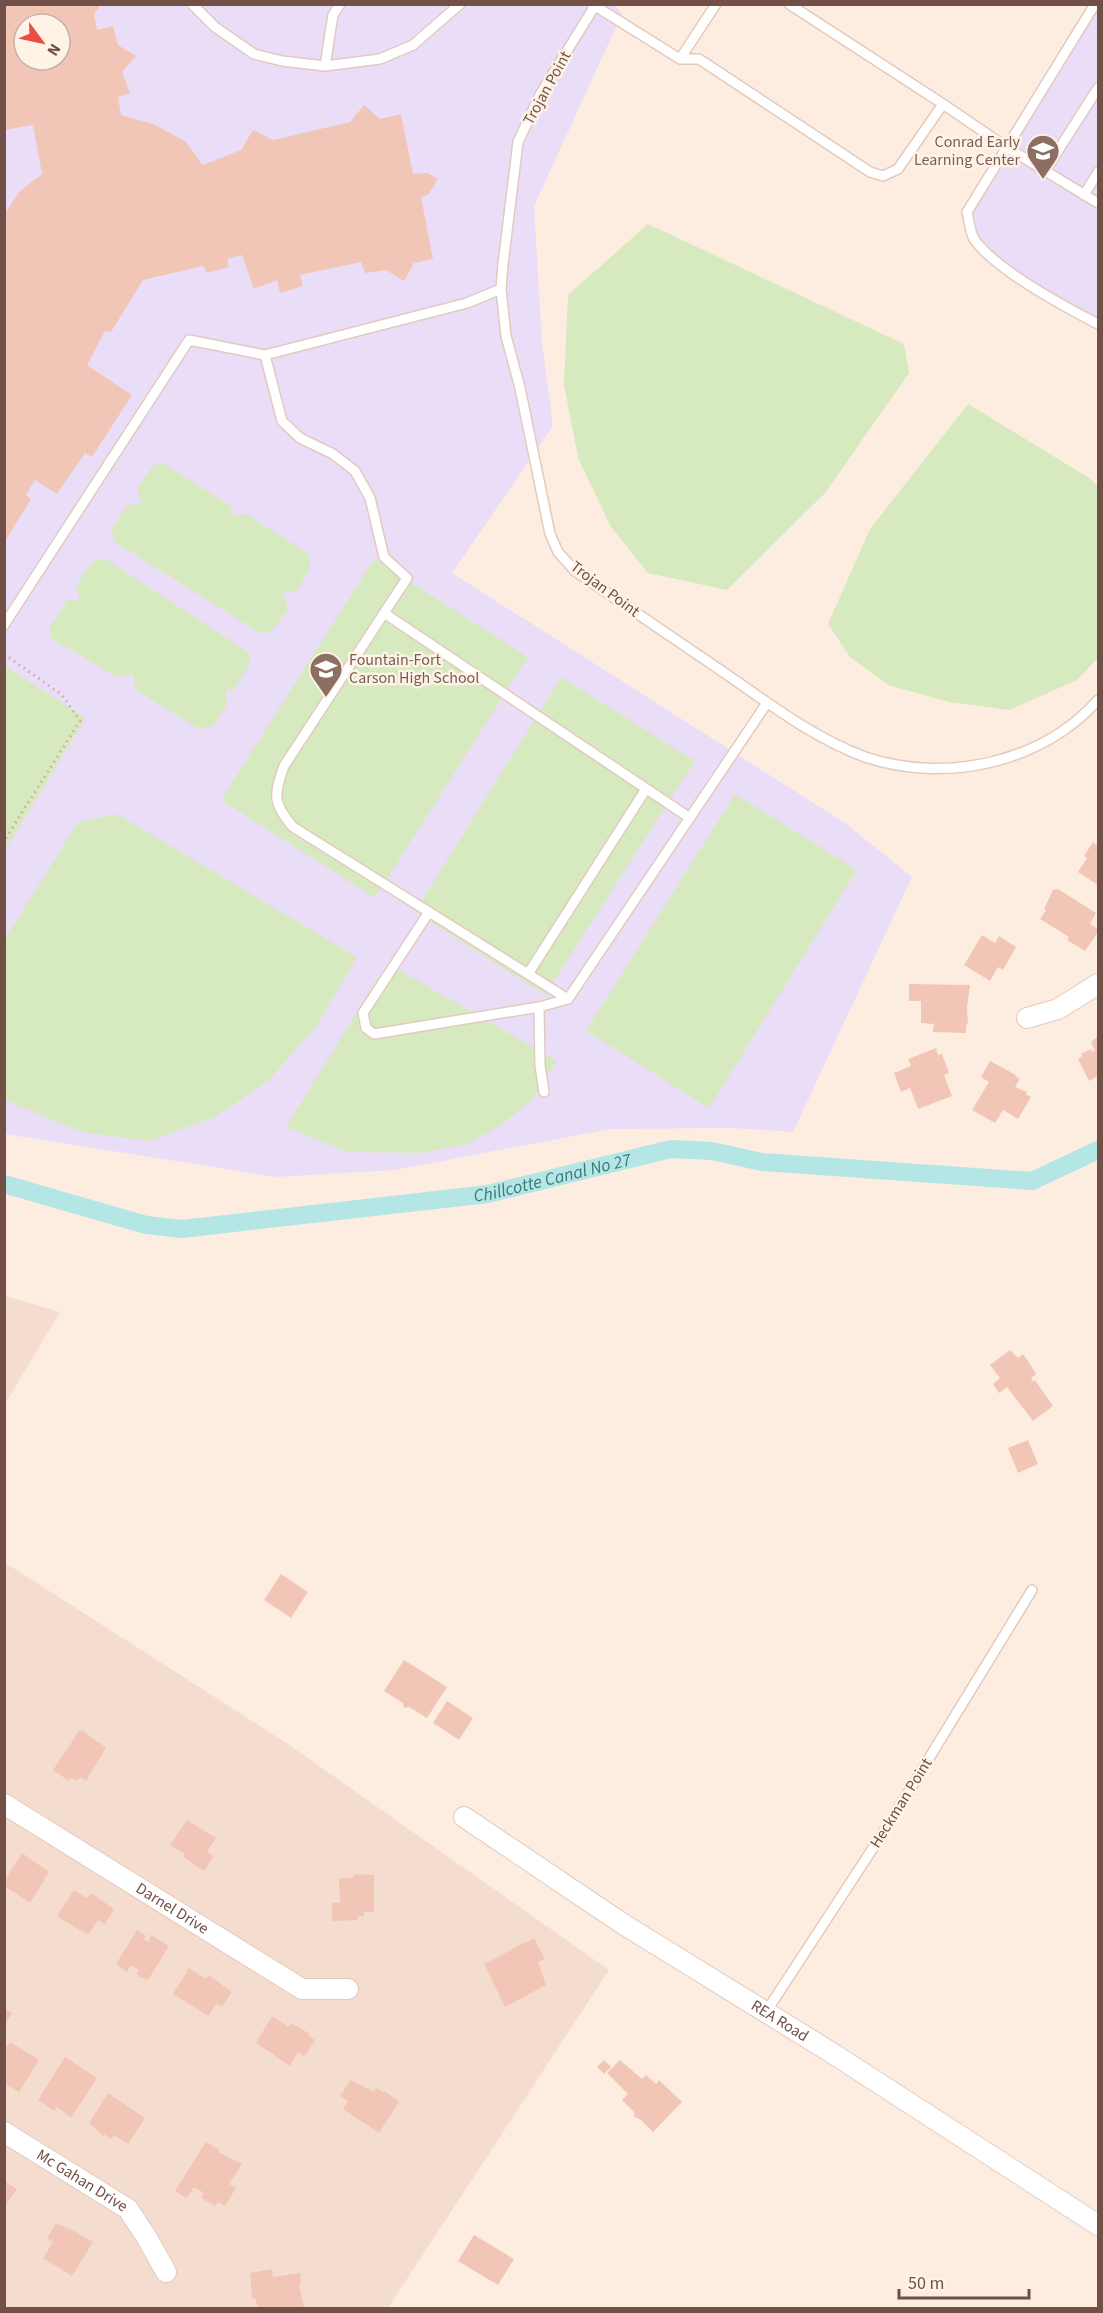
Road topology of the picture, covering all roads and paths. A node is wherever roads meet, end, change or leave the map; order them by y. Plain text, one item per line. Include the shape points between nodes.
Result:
1 (192, 4) edge
2 (340, 4) edge
3 (460, 4) edge
4 (716, 4) edge
5 (789, 4) edge
6 (1095, 4) edge
7 (594, 5) edge
8 (680, 58) junction
9 (326, 66) junction
10 (1098, 88) edge
11 (943, 104) junction
12 (1006, 147) junction
13 (1045, 171) junction
14 (1098, 172) edge
15 (1084, 195) junction
16 (1098, 203) edge
17 (501, 288) junction
18 (1098, 324) edge
19 (265, 355) junction
20 (384, 613) junction
21 (4, 625) edge
22 (4, 654) edge
23 (1098, 700) edge
24 (767, 703) junction
25 (646, 789) junction
26 (690, 818) junction
27 (4, 841) edge
28 (429, 912) junction
29 (528, 974) junction
30 (1098, 984) edge
31 (568, 999) junction
32 (539, 1007) junction
33 (1027, 1018) dead end
34 (544, 1092) dead end
35 (1032, 1590) dead end
36 (4, 1804) edge
37 (464, 1816) dead end
38 (348, 1989) dead end
39 (766, 2012) junction
40 (4, 2132) edge
41 (1098, 2225) edge
42 (166, 2272) dead end

1 - 9 lane via 215,27 254,54
2 - 9 lane via 333,15
3 - 9 lane via 413,45 380,58
4 - 8 lane
5 - 11 lane
6 - 12 lane
7 - 8 lane
7 - 17 lane, Trojan Point via 540,93 518,142
8 - 11 lane via 699,59 870,172 883,176 898,169
10 - 13 lane
11 - 12 lane
12 - 13 lane
12 - 18 lane via 967,212 973,237 991,258
13 - 15 lane
14 - 15 lane
15 - 16 lane
17 - 19 lane via 467,303
17 - 24 lane, Trojan Point via 506,336 550,534 558,552 575,571
19 - 20 lane via 282,422 300,438 333,454 355,471 370,498 384,556 407,578
19 - 21 lane via 189,340
20 - 25 lane
20 - 28 lane via 284,766 277,788 279,811 293,827
22 - 27 path via 62,695 80,721
23 - 24 lane, Trojan Point via 1084,717 1039,746 992,763 942,770 910,768 866,757 826,739
24 - 26 lane
25 - 26 lane
25 - 29 lane
26 - 31 lane
28 - 29 lane
28 - 32 lane via 363,1012 366,1028 375,1034
29 - 31 lane
30 - 33 street via 1058,1010
31 - 32 lane
32 - 34 lane
35 - 39 lane, Heckman Point via 890,1822
36 - 38 street, Darnel Drive via 302,1989
37 - 39 street, REA Road via 623,1924
39 - 41 street, REA Road
40 - 42 street, Mc Gahan Drive via 128,2209

